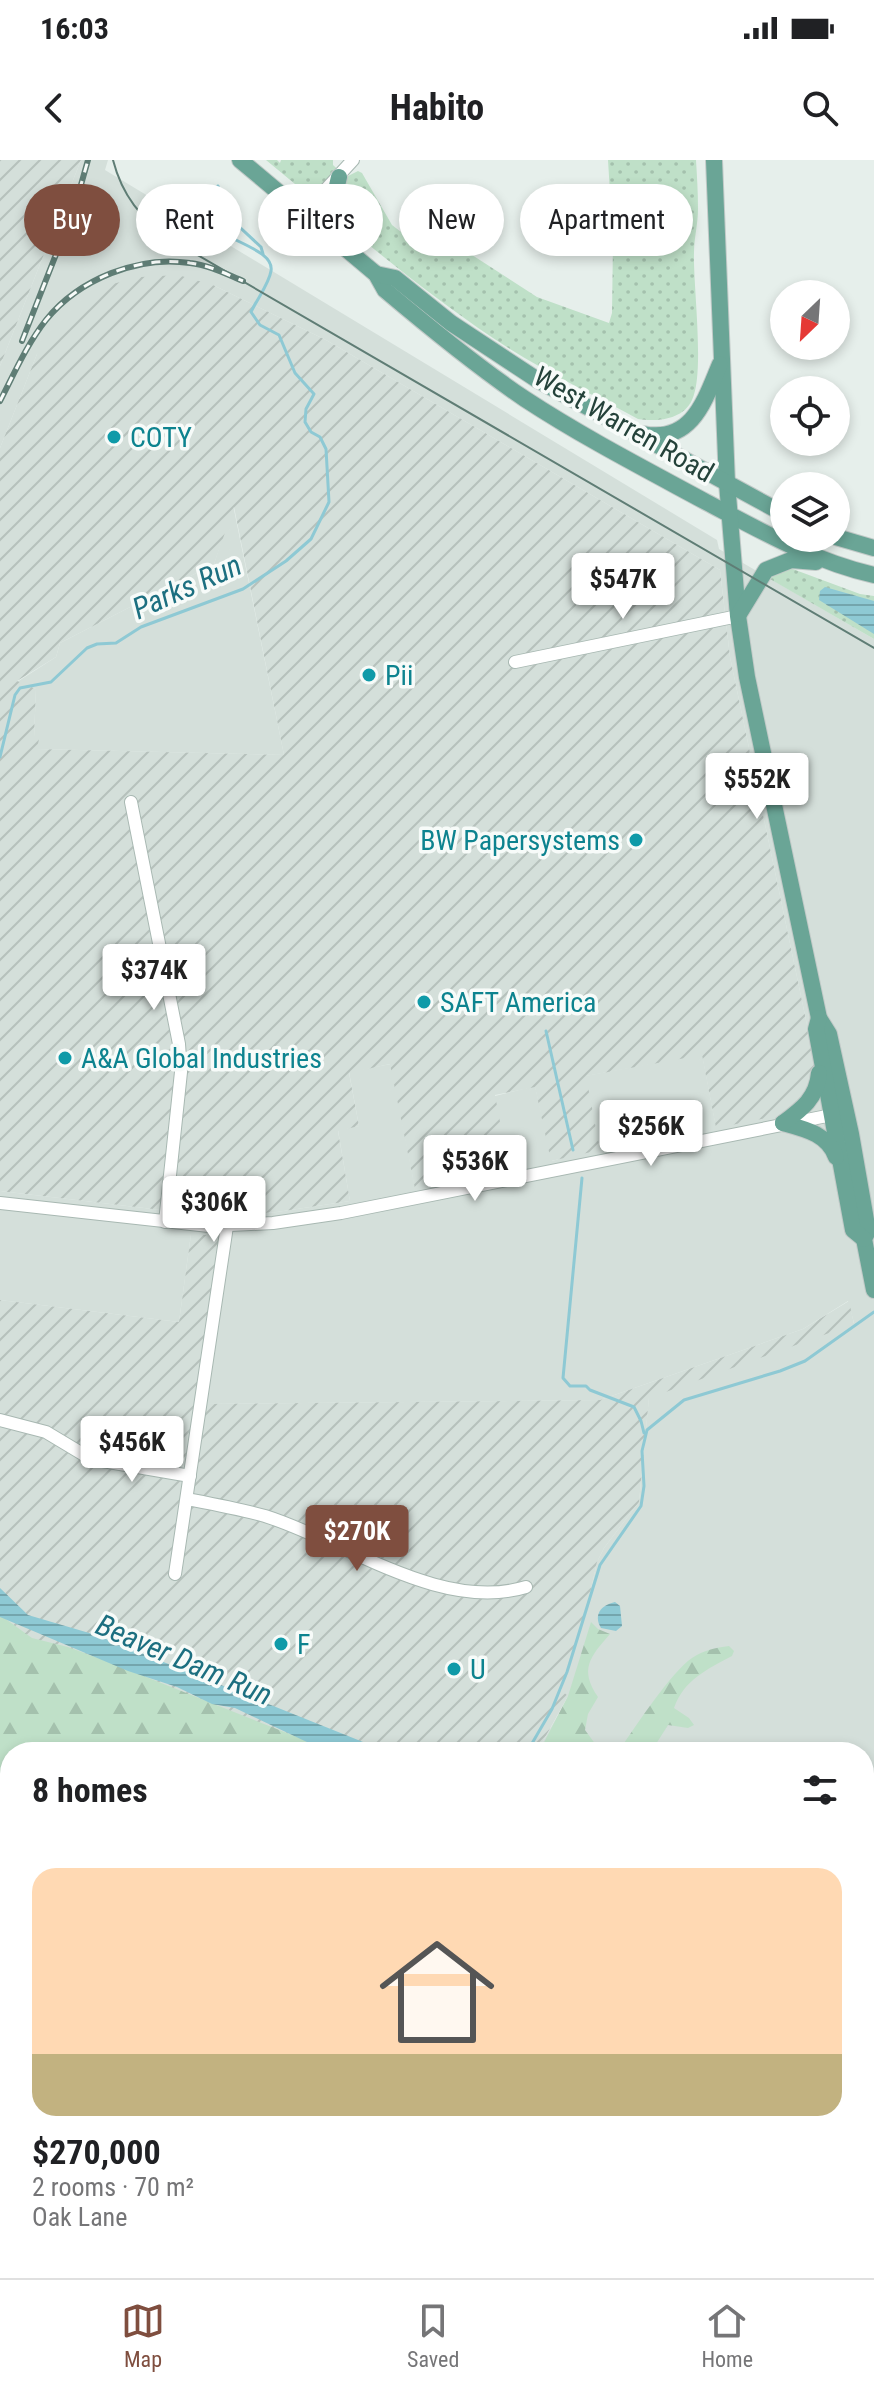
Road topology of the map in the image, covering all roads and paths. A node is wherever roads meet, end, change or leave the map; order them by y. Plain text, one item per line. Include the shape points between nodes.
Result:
1 (240, 160) edge
2 (353, 160) edge
3 (714, 160) edge
4 (339, 177) junction
5 (269, 184) edge
6 (332, 184) edge
7 (337, 184) edge
8 (355, 256) edge
9 (376, 274) junction
10 (722, 359) junction
11 (631, 431) junction
12 (727, 483) junction
13 (770, 506) edge
14 (729, 513) junction
15 (850, 541) edge
16 (874, 548) edge
17 (827, 562) junction
18 (874, 575) edge
19 (738, 616) junction
20 (515, 662) dead end
21 (131, 802) dead end
22 (819, 1018) junction
23 (821, 1056) junction
24 (838, 1114) junction
25 (783, 1123) junction
26 (841, 1172) junction
27 (0, 1203) edge
28 (165, 1222) junction
29 (227, 1226) junction
30 (864, 1239) junction
31 (873, 1286) edge
32 (0, 1420) edge
33 (190, 1476) junction
34 (187, 1499) junction
35 (175, 1574) dead end
36 (526, 1587) dead end

1 - 5 main road, West Warren Road
2 - 4 street
3 - 10 main road
4 - 6 street
4 - 7 main road
8 - 9 main road, West Warren Road
9 - 11 main road, West Warren Road via 395,278 499,356
9 - 14 main road, West Warren Road via 385,290 524,398
10 - 11 main road via 702,407 686,426 659,437
10 - 12 main road
11 - 12 main road, West Warren Road
12 - 13 main road, West Warren Road
12 - 14 main road
14 - 17 main road, West Warren Road
14 - 19 main road
15 - 16 main road
17 - 18 main road, West Warren Road
17 - 19 main road via 791,560 766,570
19 - 20 street
19 - 22 main road
21 - 28 street via 179,1044 181,1072
22 - 23 main road
22 - 24 main road via 829,1034
23 - 24 main road
23 - 25 main road via 814,1094
24 - 25 street
24 - 26 main road
24 - 30 main road via 868,1231
25 - 26 main road via 825,1141
25 - 29 street via 341,1213
26 - 30 main road via 853,1230
27 - 28 street
28 - 29 street
29 - 33 street
30 - 31 main road
32 - 33 street via 46,1432 91,1459
33 - 34 street
34 - 35 street
34 - 36 street via 266,1517 433,1585 495,1594

